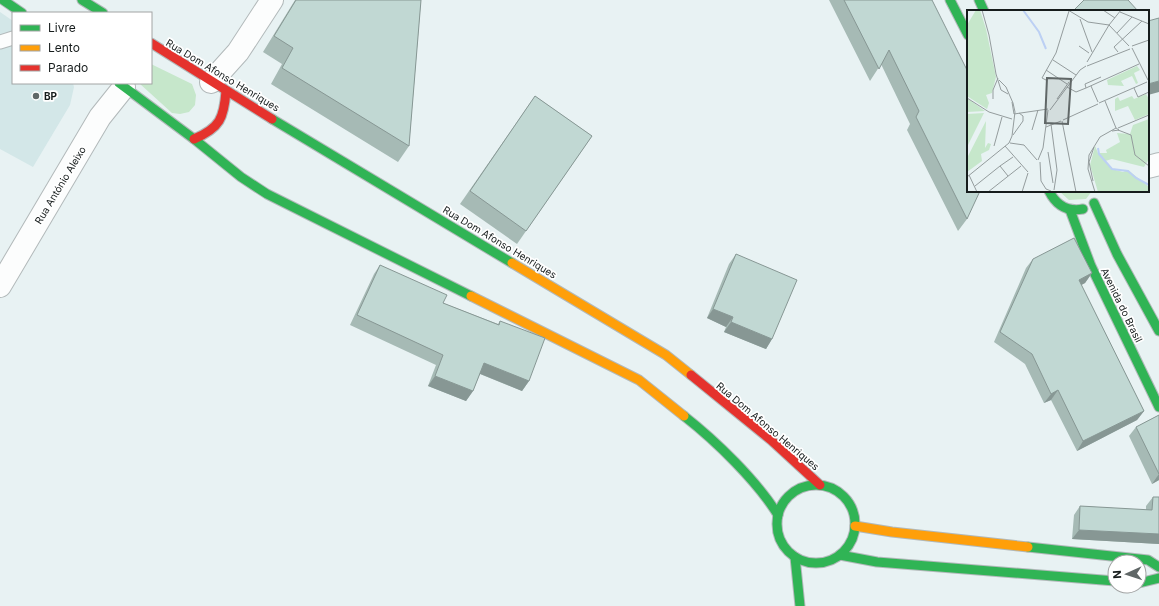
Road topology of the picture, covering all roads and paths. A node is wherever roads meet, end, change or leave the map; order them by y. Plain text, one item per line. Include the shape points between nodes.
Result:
1 (3, 0) edge
2 (82, 0) edge
3 (272, 0) edge
4 (950, 0) edge
5 (979, 0) edge
6 (984, 10) edge
7 (21, 12) edge
8 (101, 12) edge
9 (967, 33) edge
10 (12, 38) edge
11 (0, 42) edge
12 (152, 44) edge
13 (121, 85) edge
14 (218, 86) junction
15 (194, 139) junction
16 (1159, 164) edge
17 (1149, 167) edge
18 (1050, 192) edge
19 (1070, 210) junction
20 (0, 286) edge
21 (1159, 331) edge
22 (1159, 407) edge
23 (820, 485) junction
24 (778, 515) junction
25 (855, 526) junction
26 (840, 555) junction
27 (795, 557) junction
28 (1159, 567) edge
29 (1159, 578) edge
30 (1107, 580) edge
31 (1147, 583) edge
32 (800, 606) edge

1 - 7 main road
2 - 8 main road
3 - 14 street
4 - 9 main road
5 - 6 main road
10 - 11 lane
12 - 14 main road, Rua Dom Afonso Henriques
13 - 15 main road
13 - 20 street, Rua António Aleixo
14 - 15 main road via 226,108 220,124 209,134
14 - 23 main road, Rua Dom Afonso Henriques via 666,355 771,440
15 - 24 main road via 241,177 296,210 639,380 709,436 769,500
16 - 17 street
18 - 19 main road via 1061,207
19 - 21 main road, Avenida do Brasil via 1087,208 1097,200 1117,254
19 - 22 main road, Avenida do Brasil via 1091,266
23 - 24 main road, Rua Dom Afonso Henriques via 798,489 782,504
23 - 25 main road, Rua Dom Afonso Henriques via 841,494 849,503 854,514
24 - 27 main road via 777,527 780,538 786,549
25 - 26 main road via 848,547
25 - 28 main road via 1148,560
26 - 27 main road via 830,561 818,563 806,562
26 - 30 main road via 877,562
27 - 32 main road
29 - 31 main road

